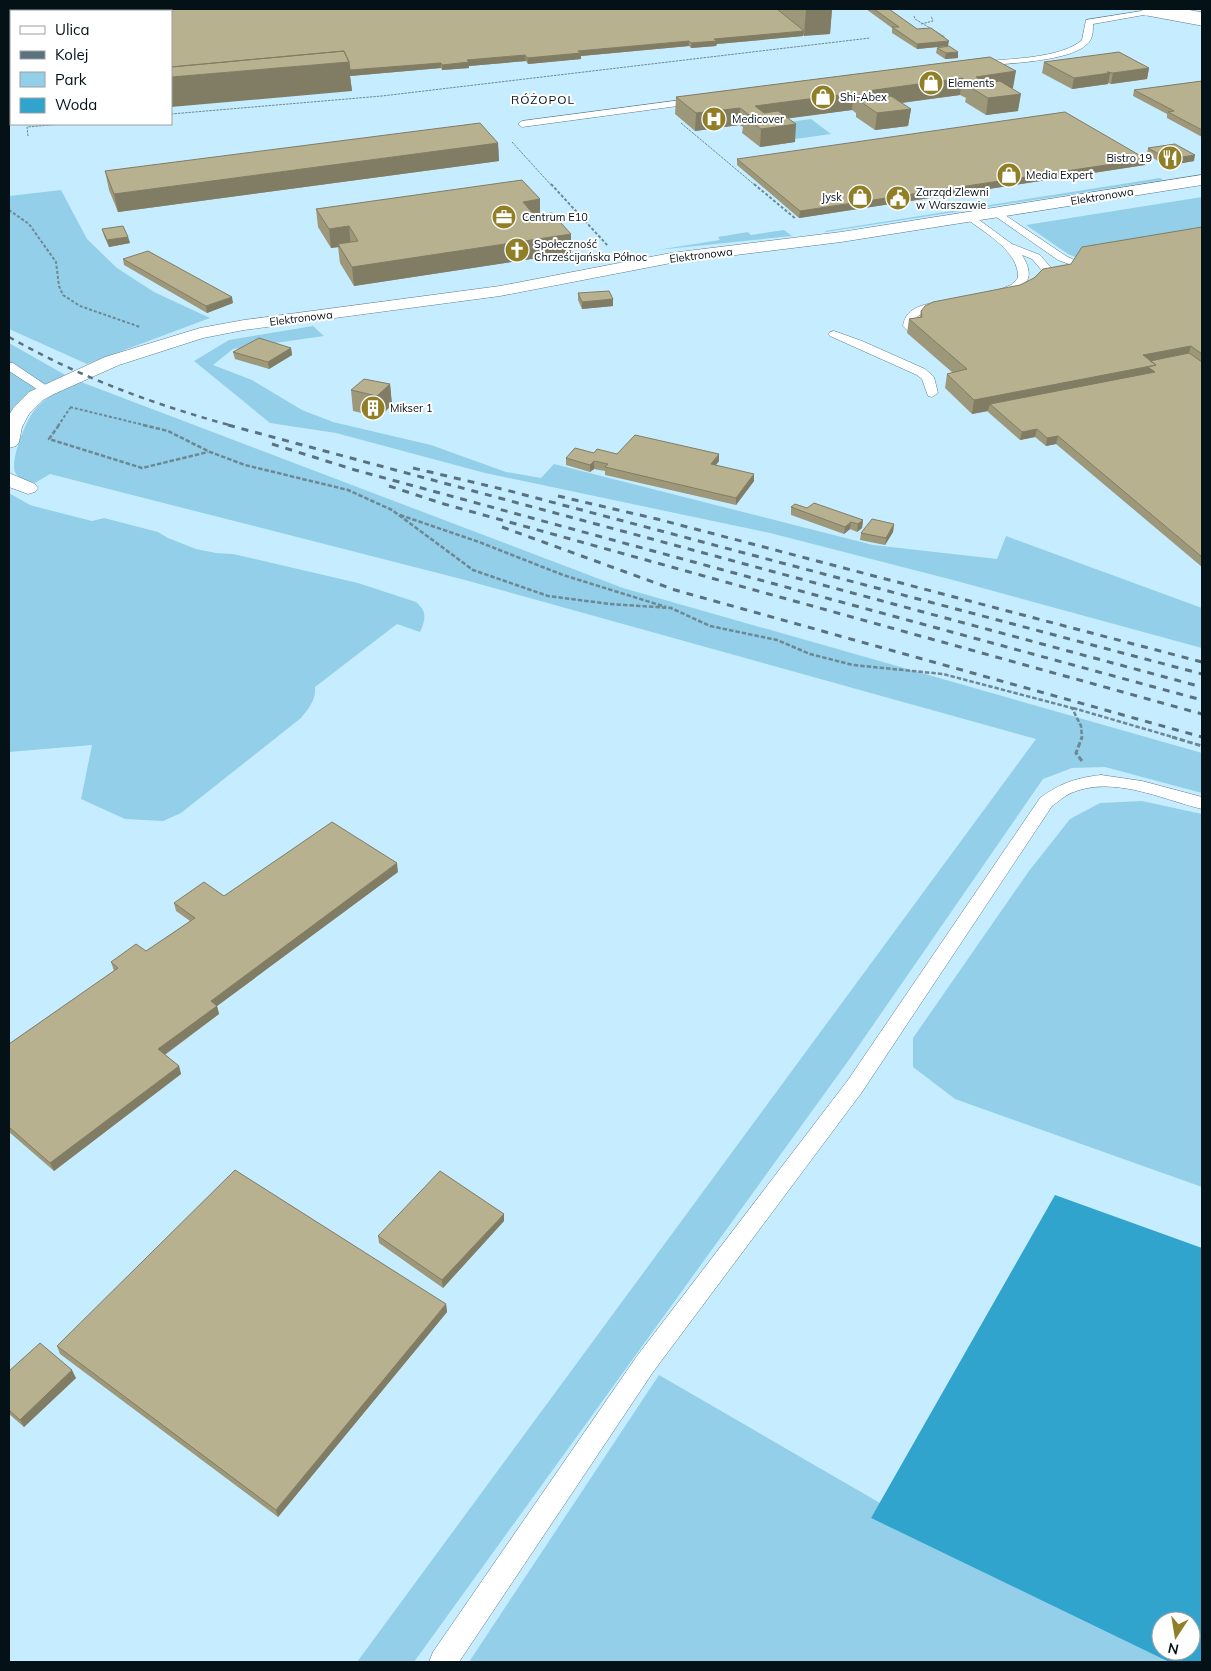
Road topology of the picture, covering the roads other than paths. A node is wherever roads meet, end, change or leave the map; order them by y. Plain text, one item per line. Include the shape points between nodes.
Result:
1 (1148, 9) edge
2 (1167, 9) edge
3 (1202, 19) edge
4 (967, 66) edge
5 (710, 99) edge
6 (522, 124) dead end
7 (1202, 180) edge
8 (996, 212) junction
9 (971, 217) junction
10 (1007, 245) junction
11 (1045, 247) junction
12 (1036, 257) junction
13 (1077, 264) edge
14 (1025, 266) junction
15 (1059, 284) edge
16 (981, 298) edge
17 (955, 303) edge
18 (834, 334) dead end
19 (934, 350) edge
20 (9, 366) edge
21 (47, 390) junction
22 (932, 393) dead end
23 (9, 442) edge
24 (1202, 803) edge
25 (443, 1662) edge

1 - 3 street, bridge
2 - 4 lane via 1089,22 1089,36 1075,50
5 - 6 lane
7 - 8 street, Elektronowa
8 - 9 street, Elektronowa
8 - 11 lane
9 - 10 lane
9 - 21 street, Elektronowa via 671,258 500,291 200,333 112,361
10 - 12 lane
10 - 14 lane
11 - 12 lane
11 - 13 lane
12 - 14 lane
12 - 15 lane
14 - 16 lane via 1024,276 1014,287
17 - 19 lane via 920,308 909,320 909,326
18 - 22 lane via 921,372 928,377
20 - 21 lane
21 - 23 street, Elektronowa via 21,411
24 - 25 lane via 1114,781 1094,780 1066,787 1046,802 855,1086 645,1364

